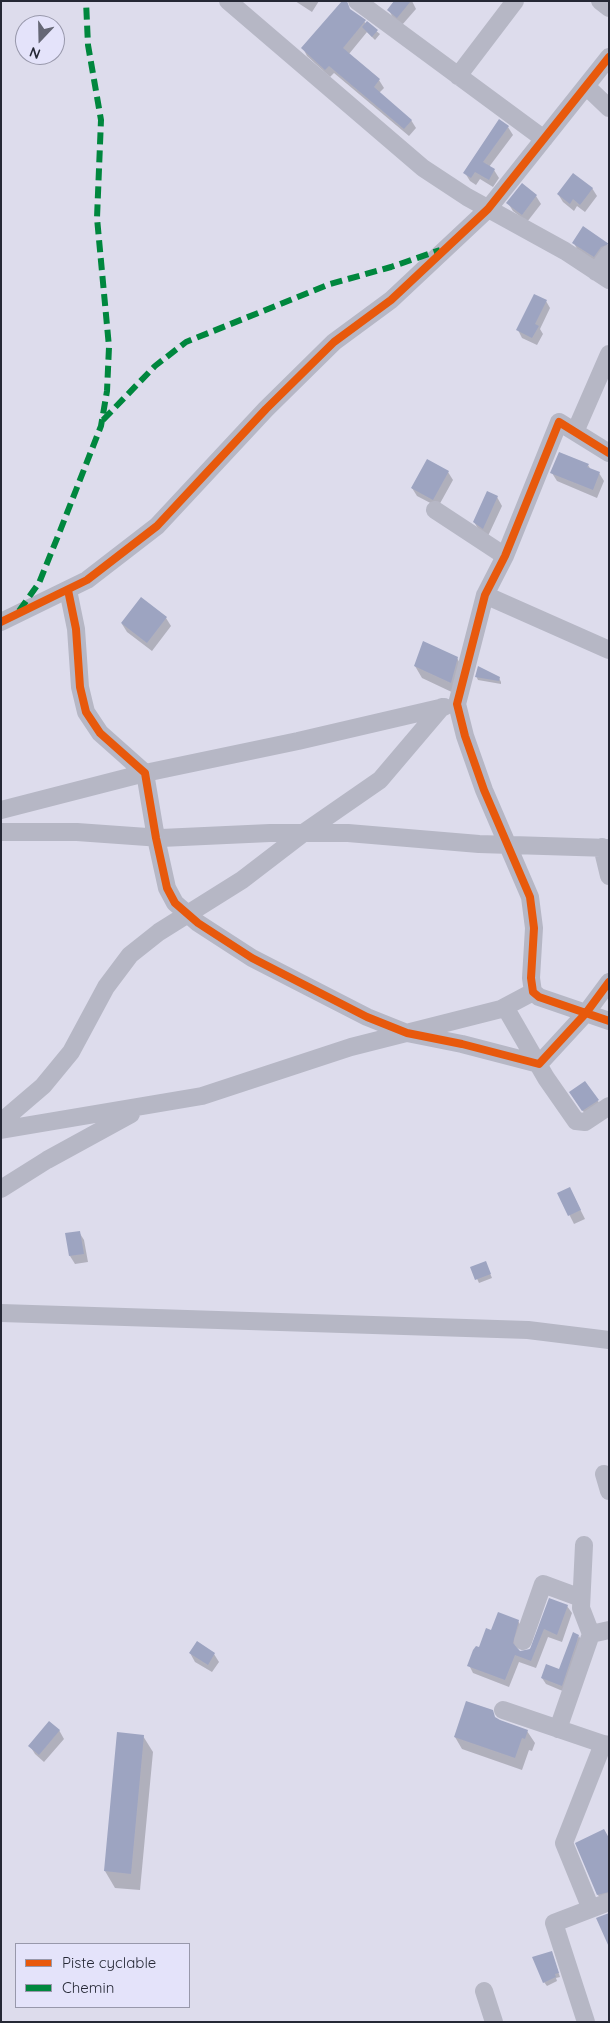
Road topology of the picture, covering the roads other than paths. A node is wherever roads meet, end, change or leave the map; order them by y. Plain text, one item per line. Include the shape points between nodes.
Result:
1 (228, 1) edge
2 (515, 1) edge
3 (600, 1) edge
4 (359, 2) edge
5 (609, 8) edge
6 (609, 57) edge
7 (458, 76) junction
8 (586, 86) junction
9 (609, 108) edge
10 (544, 139) junction
11 (488, 209) junction
12 (609, 254) edge
13 (603, 276) edge
14 (609, 354) edge
15 (575, 432) junction
16 (609, 453) edge
17 (435, 510) dead end
18 (504, 556) junction
19 (68, 590) junction
20 (485, 595) junction
21 (1, 622) edge
22 (609, 650) edge
23 (449, 706) junction
24 (145, 773) junction
25 (1, 810) edge
26 (1, 832) edge
27 (302, 834) junction
28 (156, 838) junction
29 (506, 844) junction
30 (606, 848) edge
31 (609, 876) edge
32 (187, 915) junction
33 (609, 982) edge
34 (533, 992) junction
35 (506, 1007) junction
36 (586, 1013) junction
37 (609, 1022) edge
38 (407, 1033) junction
39 (539, 1064) junction
40 (609, 1106) edge
41 (142, 1108) junction
42 (1, 1122) edge
43 (1, 1130) edge
44 (1, 1189) edge
45 (1, 1314) edge
46 (609, 1340) edge
47 (604, 1474) dead end
48 (609, 1491) edge
49 (584, 1545) dead end
50 (581, 1598) junction
51 (609, 1630) edge
52 (591, 1634) junction
53 (523, 1641) dead end
54 (503, 1710) dead end
55 (558, 1729) junction
56 (606, 1744) edge
57 (609, 1902) edge
58 (591, 1909) junction
59 (484, 1991) dead end
60 (494, 2022) edge
61 (586, 2022) edge

1 - 11 street via 423,168
2 - 7 street
3 - 5 street
4 - 7 street
6 - 8 street
7 - 10 street
8 - 9 street
8 - 10 street
10 - 11 street
11 - 13 street
11 - 19 street via 391,300 334,342 266,408 157,526 87,580
12 - 13 street
14 - 15 street
15 - 16 street
15 - 18 street via 559,422
17 - 18 street
18 - 20 street
19 - 21 street
19 - 24 street via 86,712 100,733
20 - 22 street
20 - 23 street
23 - 24 street
23 - 27 street via 380,780
23 - 29 street via 465,736
24 - 25 street
24 - 28 street
26 - 28 street via 76,832
27 - 28 street
27 - 29 street via 376,834
27 - 32 street via 242,880
28 - 32 street via 168,888
29 - 30 street
29 - 34 street via 526,885 533,909
30 - 31 street
32 - 38 street via 282,974 367,1017
32 - 42 street via 139,947 122,964 71,1052 42,1086
33 - 36 street
34 - 35 street
34 - 36 street
35 - 38 street
35 - 39 street
36 - 37 street
36 - 39 street
38 - 39 street
38 - 41 street via 309,1060 202,1096
39 - 40 street via 576,1121 585,1122
41 - 43 street
41 - 44 street
45 - 46 street via 528,1330
47 - 48 street
49 - 50 street
50 - 52 street via 581,1608
50 - 53 street via 543,1584
51 - 52 street
52 - 55 street
54 - 55 street
55 - 56 street
56 - 58 street via 564,1843
57 - 58 street
58 - 61 street via 554,1923
59 - 60 street

